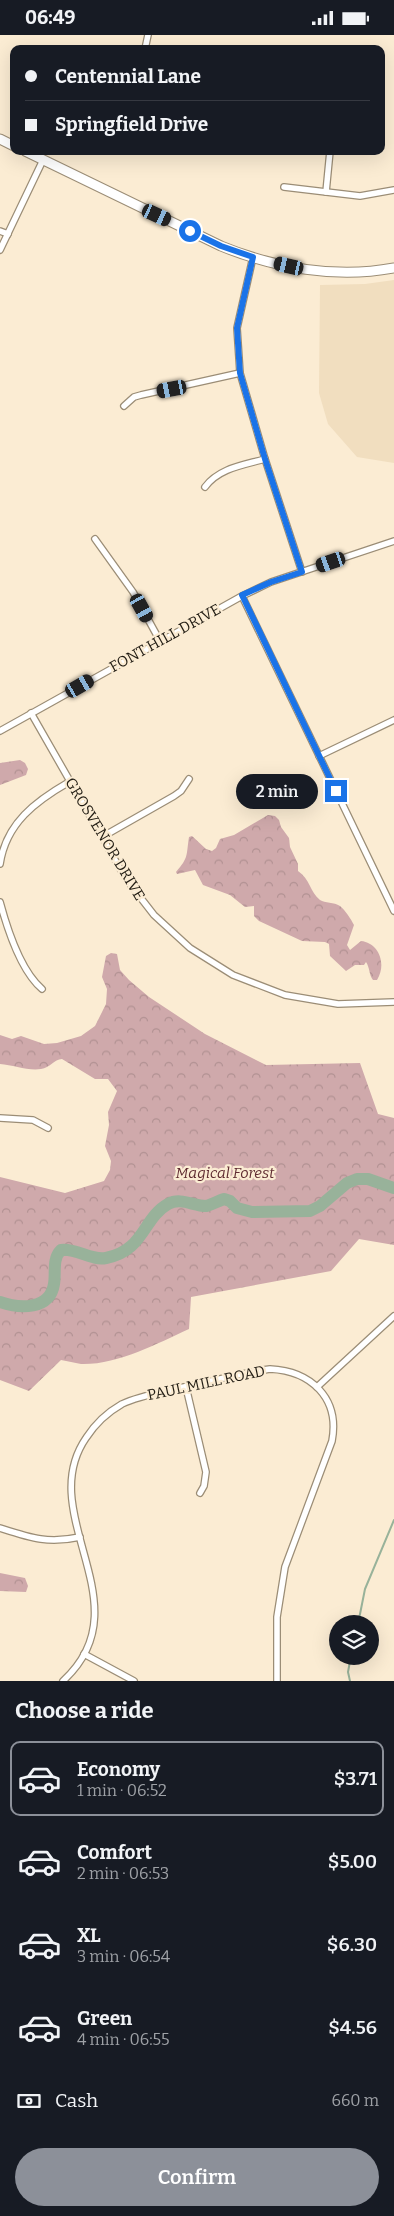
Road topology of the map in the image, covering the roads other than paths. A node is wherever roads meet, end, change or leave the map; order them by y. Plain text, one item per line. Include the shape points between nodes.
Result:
1 (33, 155) edge
2 (330, 155) edge
3 (43, 160) junction
4 (284, 187) dead end
5 (394, 191) edge
6 (326, 192) junction
7 (0, 231) edge
8 (8, 234) junction
9 (0, 250) edge
10 (253, 257) junction
11 (394, 268) edge
12 (240, 373) junction
13 (124, 406) dead end
14 (265, 459) junction
15 (205, 487) dead end
16 (95, 539) dead end
17 (394, 541) edge
18 (302, 572) junction
19 (242, 595) junction
20 (160, 641) junction
21 (31, 713) junction
22 (394, 720) edge
23 (0, 731) edge
24 (319, 756) junction
25 (189, 779) dead end
26 (69, 782) junction
27 (102, 837) junction
28 (0, 864) edge
29 (0, 902) edge
30 (394, 911) edge
31 (42, 989) dead end
32 (394, 1003) edge
33 (0, 1118) edge
34 (48, 1128) dead end
35 (394, 1316) edge
36 (186, 1387) junction
37 (317, 1387) junction
38 (200, 1493) dead end
39 (0, 1528) edge
40 (80, 1537) junction
41 (84, 1654) junction
42 (62, 1681) edge
43 (134, 1681) edge
44 (276, 1681) edge

1 - 3 street
2 - 6 street
3 - 8 street
3 - 10 street via 221,246
4 - 6 street
5 - 6 street via 360,196
7 - 8 street
8 - 9 street
10 - 11 street via 326,271 366,272
10 - 12 street via 237,328
12 - 13 street via 141,395
12 - 14 street
14 - 15 street via 223,472
14 - 18 street
16 - 20 street via 133,592
17 - 18 street, FONT HILL DRIVE
18 - 19 street, FONT HILL DRIVE
19 - 20 street, FONT HILL DRIVE
19 - 24 street
20 - 21 street, FONT HILL DRIVE
21 - 23 street, FONT HILL DRIVE
21 - 26 street, GROSVENOR DRIVE
22 - 24 street
24 - 30 street
25 - 27 street via 174,796
26 - 27 street, GROSVENOR DRIVE
26 - 28 street via 42,797 20,819 7,839
27 - 32 street, GROSVENOR DRIVE via 126,879 154,915 190,948 219,967 260,987 310,1001
29 - 31 street via 25,968
33 - 34 street via 33,1120
35 - 37 street
36 - 37 street, PAUL MILL ROAD via 270,1369 296,1373
36 - 38 street via 206,1472
36 - 40 street, PAUL MILL ROAD via 122,1405 91,1431 83,1443 73,1472 72,1499
37 - 44 street, PAUL MILL ROAD via 329,1403 334,1431 284,1567 277,1617
39 - 40 street via 42,1541
40 - 41 street, PAUL MILL ROAD via 95,1600 94,1627
41 - 42 street, PAUL MILL ROAD
41 - 43 street

